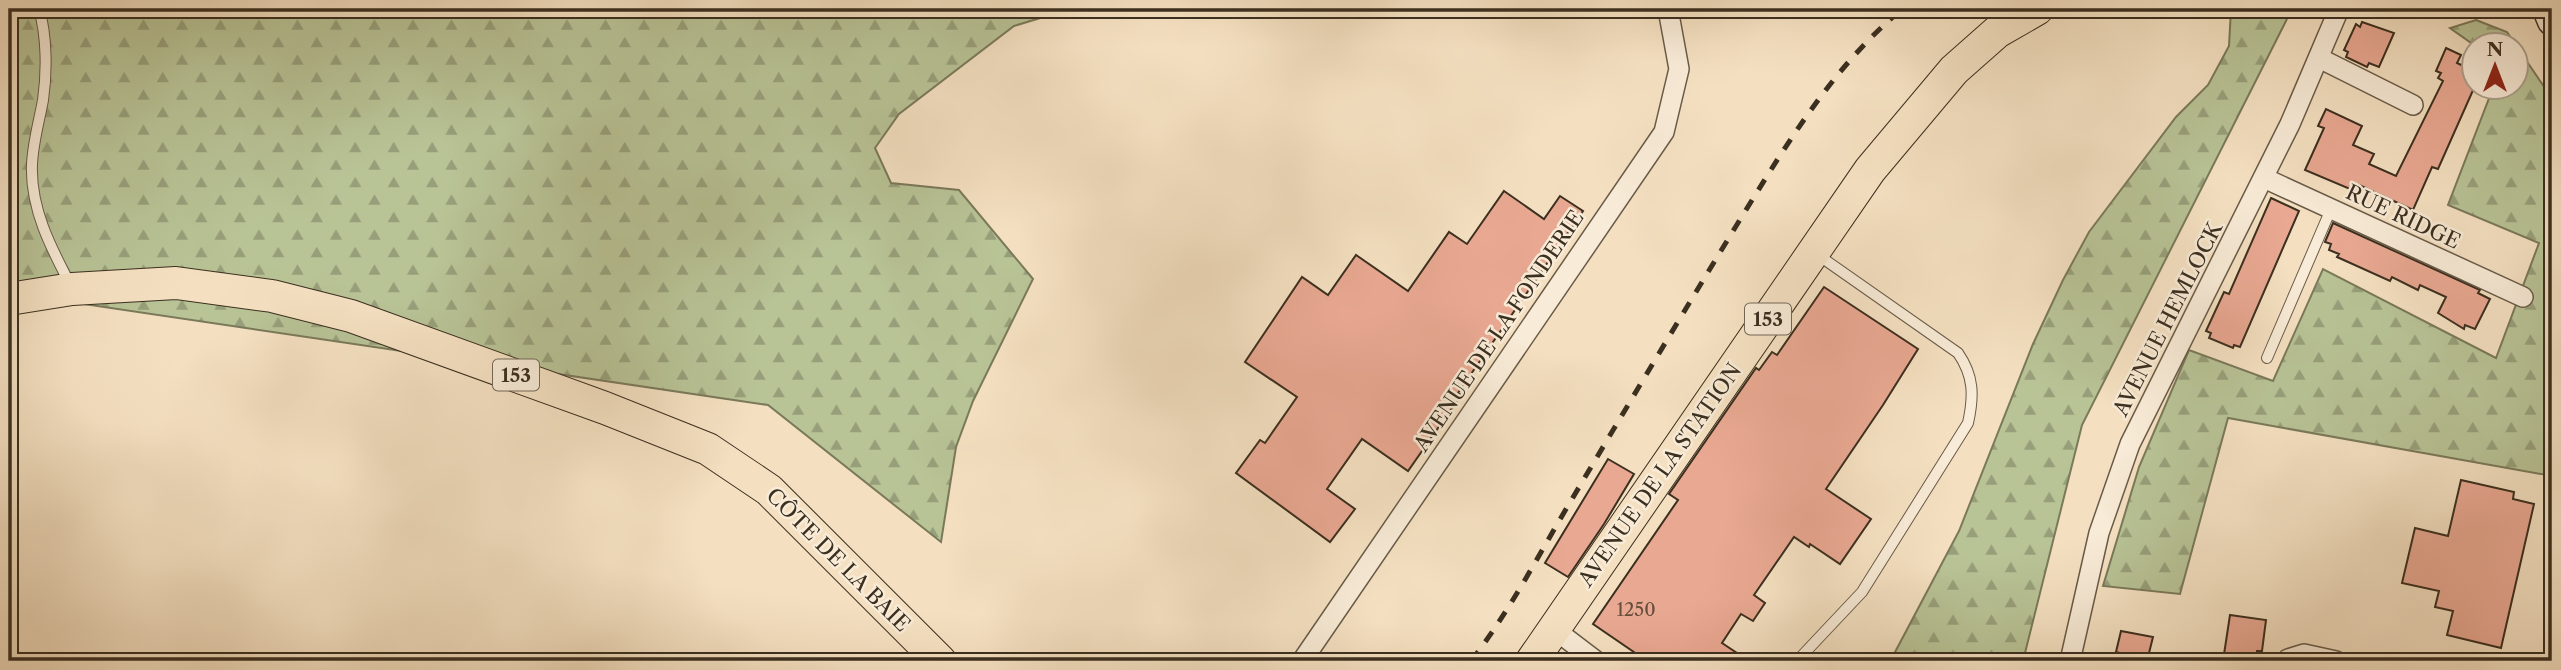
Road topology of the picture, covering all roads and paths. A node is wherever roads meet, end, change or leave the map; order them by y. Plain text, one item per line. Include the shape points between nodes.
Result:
1 (39, 9) edge
2 (1668, 9) edge
3 (2037, 9) edge
4 (2339, 9) edge
5 (2547, 9) edge
6 (2552, 20) edge
7 (2319, 58) junction
8 (2413, 105) dead end
9 (2264, 177) junction
10 (2331, 209) junction
11 (1814, 253) junction
12 (72, 289) junction
13 (2522, 297) dead end
14 (9, 299) edge
15 (2267, 358) dead end
16 (1553, 629) junction
17 (2288, 660) edge
18 (940, 661) edge
19 (1302, 661) edge
20 (1532, 661) edge
21 (1595, 661) edge
22 (1797, 661) edge
23 (2070, 661) edge
24 (2336, 661) edge

1 - 12 lane via 45,53 43,99 33,146 33,192 47,241
2 - 19 street, AVENUE DE LA FONDERIE via 1679,69 1664,132
3 - 11 main road, AVENUE DE LA STATION / 153 via 1997,32 1954,70 1870,170
4 - 7 street, AVENUE HEMLOCK
5 - 6 street
7 - 8 street
7 - 9 street, AVENUE HEMLOCK
9 - 10 street, RUE RIDGE
9 - 23 street, AVENUE HEMLOCK via 2130,444 2099,533
10 - 13 street, RUE RIDGE
10 - 15 lane
11 - 16 main road, AVENUE DE LA STATION / 153
11 - 22 lane via 1958,353 1967,367 1973,401 1968,423 1863,593
12 - 14 main road, CÔTE DE LA BAIE / 153
12 - 18 main road, CÔTE DE LA BAIE / 153 via 176,283 272,296 338,312 708,449 769,490
16 - 20 main road, AVENUE DE LA STATION / 153
16 - 21 street
17 - 24 street via 2304,654

